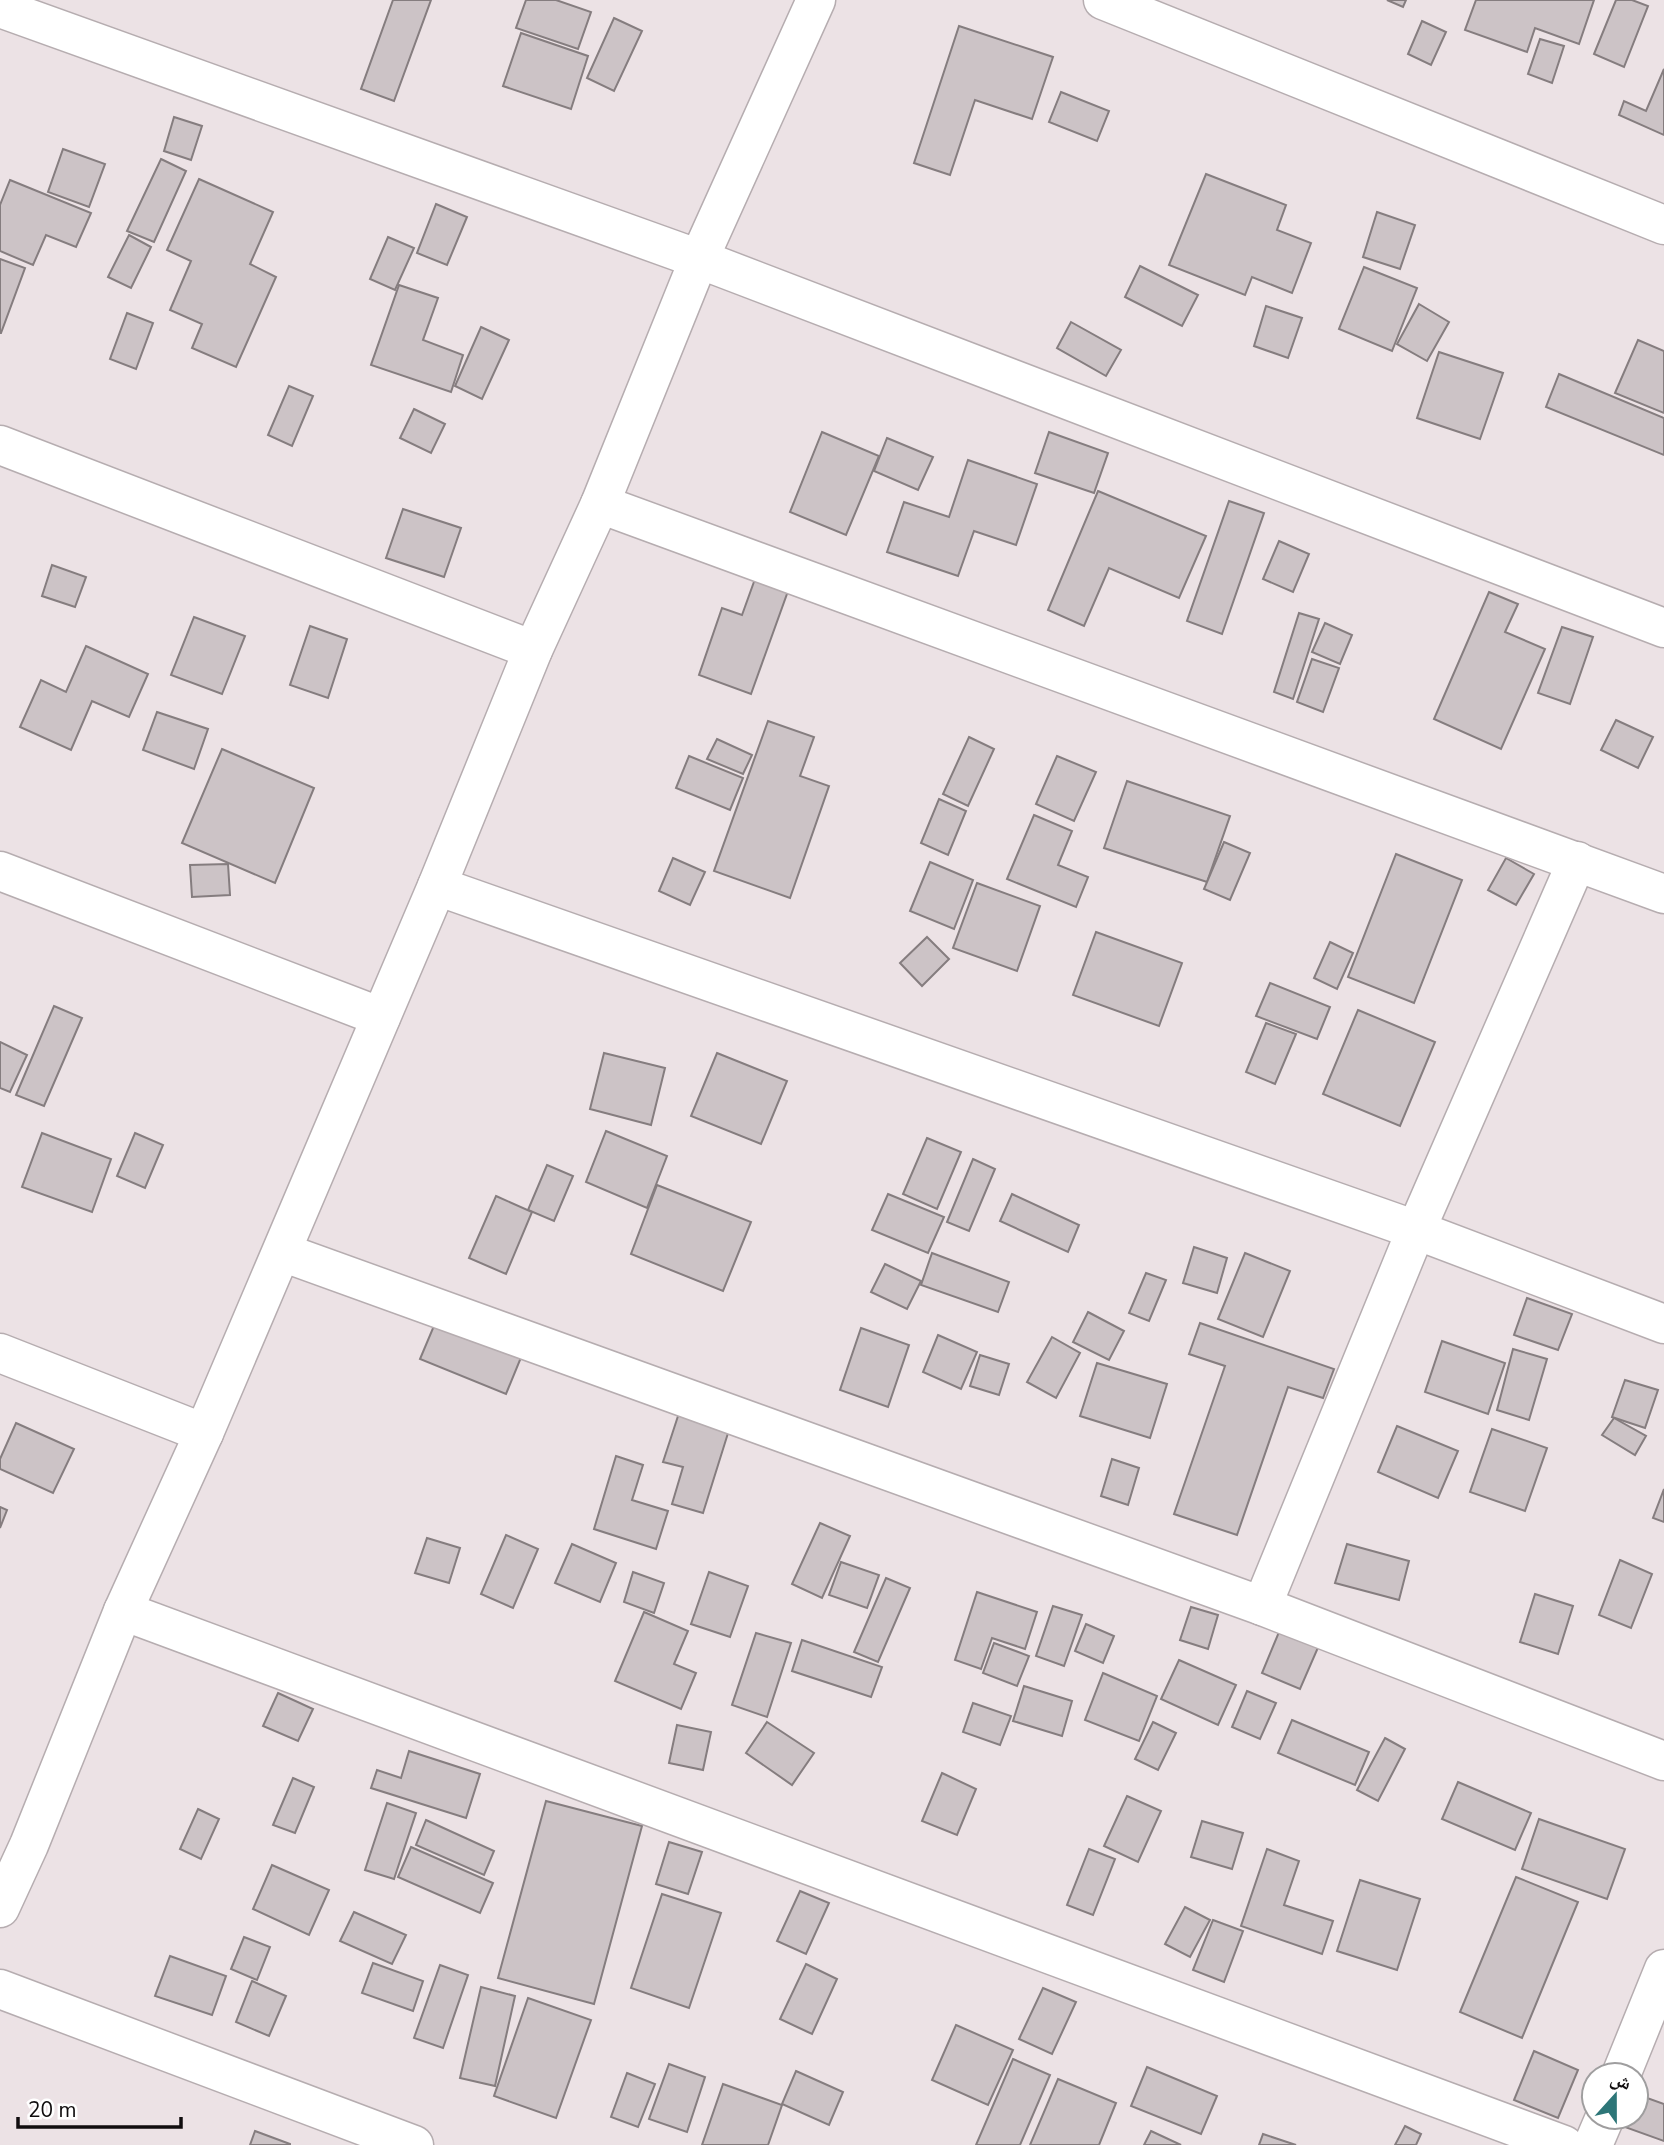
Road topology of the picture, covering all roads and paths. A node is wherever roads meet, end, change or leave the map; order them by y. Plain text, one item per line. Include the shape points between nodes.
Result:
1 (816, 0) edge
2 (1103, 0) edge
3 (0, 8) edge
4 (1664, 225) edge
5 (699, 259) junction
6 (0, 444) edge
7 (600, 505) junction
8 (1664, 628) edge
9 (533, 650) junction
10 (1577, 861) junction
11 (0, 871) edge
12 (437, 886) junction
13 (1664, 894) edge
14 (381, 1017) junction
15 (1416, 1230) junction
16 (282, 1252) junction
17 (1664, 1324) edge
18 (0, 1353) edge
19 (204, 1433) junction
20 (1262, 1606) junction
21 (123, 1611) junction
22 (1664, 1761) edge
23 (14, 1840) edge
24 (0, 1908) edge
25 (1664, 1969) edge
26 (0, 1989) edge
27 (1627, 2061) edge
28 (414, 2145) edge
29 (1564, 2145) edge

1 - 5 street
2 - 4 street
3 - 5 street
5 - 7 street
5 - 8 street
6 - 9 street
7 - 9 street
7 - 10 street
9 - 12 street
10 - 13 street
10 - 15 street
11 - 14 street
12 - 14 street
12 - 15 street
14 - 16 street
15 - 17 street
15 - 20 street
16 - 19 street
16 - 20 street
18 - 19 street
19 - 21 street
20 - 22 street
21 - 23 street
21 - 29 street
23 - 24 street
25 - 27 street
26 - 28 street

